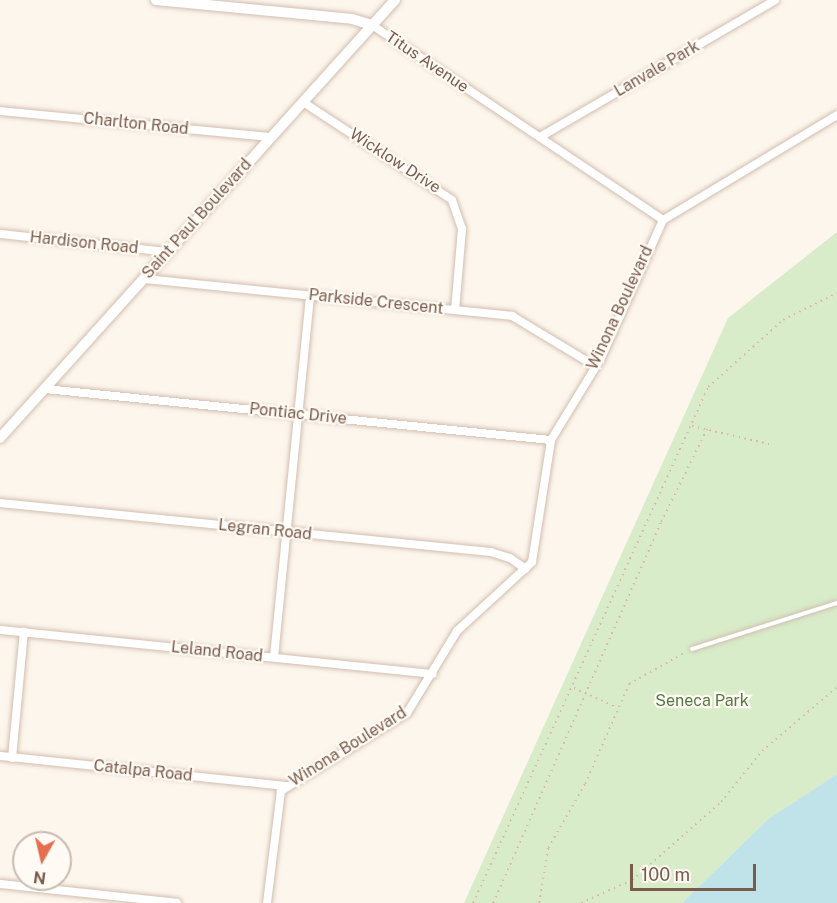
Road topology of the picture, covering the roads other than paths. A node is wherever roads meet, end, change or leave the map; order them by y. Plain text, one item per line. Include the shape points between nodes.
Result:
1 (156, 0) edge
2 (395, 0) edge
3 (775, 0) edge
4 (372, 25) junction
5 (303, 102) junction
6 (0, 111) edge
7 (837, 115) edge
8 (271, 137) junction
9 (540, 137) junction
10 (663, 220) junction
11 (0, 234) edge
12 (168, 252) junction
13 (144, 279) junction
14 (310, 296) junction
15 (455, 310) junction
16 (595, 366) junction
17 (45, 389) junction
18 (297, 414) junction
19 (0, 438) edge
20 (551, 440) junction
21 (0, 503) edge
22 (286, 532) junction
23 (526, 569) junction
24 (837, 603) edge
25 (0, 630) edge
26 (24, 632) junction
27 (692, 649) road end
28 (274, 657) junction
29 (433, 674) junction
30 (0, 756) edge
31 (12, 758) junction
32 (286, 786) junction
33 (0, 884) edge
34 (152, 902) edge
35 (177, 903) edge
36 (267, 903) edge

1 - 4 main road, Titus Avenue via 352,19
2 - 4 main road, Saint Paul Boulevard
3 - 9 street, Lanvale Park
4 - 5 main road, Saint Paul Boulevard
4 - 9 street, Titus Avenue
5 - 8 main road, Saint Paul Boulevard
5 - 15 street, Wicklow Drive via 452,200 462,229
6 - 8 street, Charlton Road
7 - 10 street, Winona Boulevard
8 - 12 main road, Saint Paul Boulevard
9 - 10 street, Titus Avenue
10 - 16 street, Winona Boulevard
11 - 12 street, Hardison Road
12 - 13 main road, Saint Paul Boulevard
13 - 14 street, Parkside Crescent
13 - 17 main road, Saint Paul Boulevard
14 - 15 street, Parkside Crescent
14 - 18 street
15 - 16 street, Parkside Crescent via 521,319
16 - 20 street, Winona Boulevard
17 - 18 street, Pontiac Drive
17 - 19 main road, Saint Paul Boulevard
18 - 20 street, Pontiac Drive
18 - 22 street
20 - 23 street, Winona Boulevard via 536,553
21 - 22 street, Legran Road
22 - 23 street, Legran Road via 491,552
22 - 28 street
23 - 29 street, Winona Boulevard via 471,615
24 - 27 lane
25 - 26 street, Leland Road
26 - 28 street, Leland Road
26 - 31 street
28 - 29 street, Leland Road
29 - 32 street, Winona Boulevard via 415,703 398,720
30 - 31 street, Catalpa Road
31 - 32 street, Catalpa Road
32 - 36 street, Winona Boulevard via 278,796
33 - 34 street
34 - 35 street

